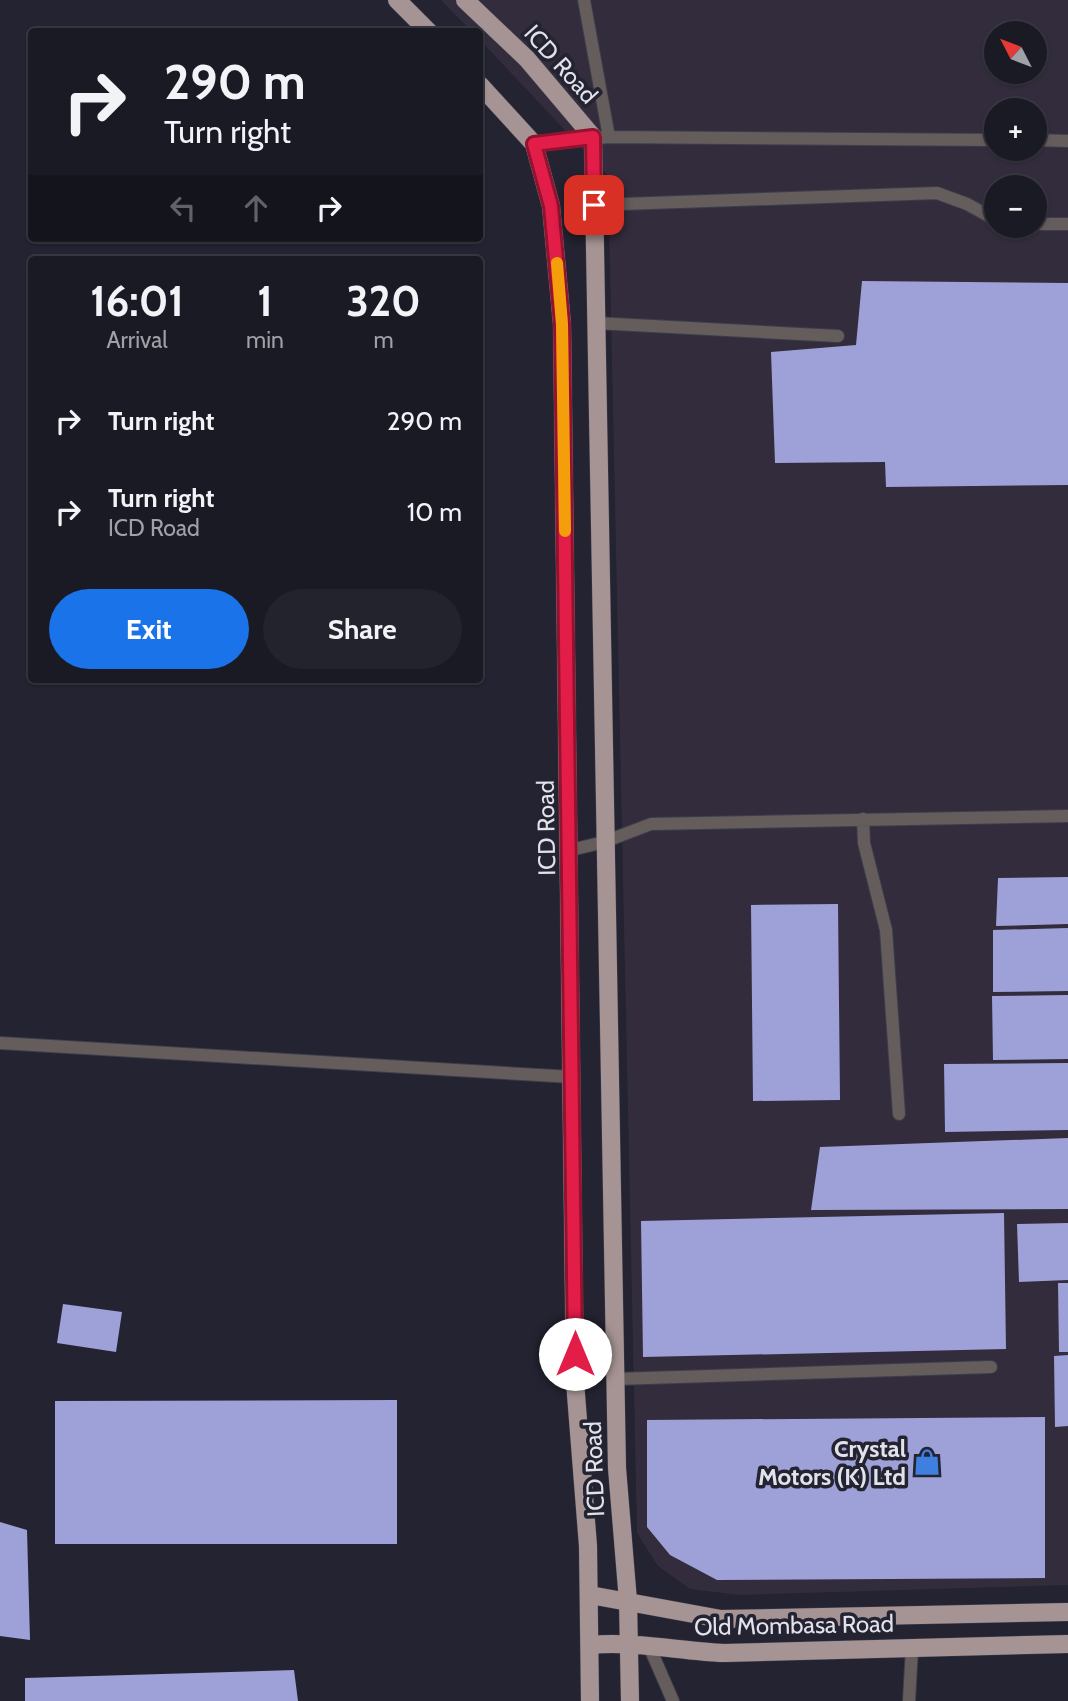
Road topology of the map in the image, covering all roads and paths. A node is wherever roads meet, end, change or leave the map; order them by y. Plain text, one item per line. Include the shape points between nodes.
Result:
1 (397, 0) edge
2 (465, 0) edge
3 (584, 0) edge
4 (425, 28) edge
5 (483, 88) edge
6 (601, 137) junction
7 (984, 140) edge
8 (1047, 140) edge
9 (1068, 141) edge
10 (534, 144) junction
11 (594, 205) junction
12 (984, 213) edge
13 (1047, 224) edge
14 (1068, 225) edge
15 (596, 323) junction
16 (838, 336) dead end
17 (1068, 816) edge
18 (863, 819) junction
19 (604, 842) junction
20 (571, 850) junction
21 (0, 1042) edge
22 (573, 1077) junction
23 (899, 1114) dead end
24 (991, 1367) dead end
25 (616, 1379) junction
26 (590, 1595) junction
27 (628, 1601) junction
28 (1068, 1612) edge
29 (630, 1643) junction
30 (1068, 1644) edge
31 (590, 1645) junction
32 (649, 1646) junction
33 (912, 1648) junction
34 (590, 1701) edge
35 (630, 1701) edge
36 (673, 1701) edge
37 (909, 1701) edge

1 - 4 main road
2 - 6 main road, ICD Road
3 - 6 lane
5 - 10 main road, ICD Road
6 - 7 lane
6 - 10 lane
6 - 11 main road, ICD Road
8 - 9 lane
10 - 20 main road, ICD Road via 551,206 562,324
11 - 12 lane via 937,193
11 - 15 main road, ICD Road
13 - 14 lane
15 - 16 lane
15 - 19 main road, ICD Road
17 - 18 lane
18 - 19 lane via 651,824
18 - 23 lane via 864,843 886,930
19 - 20 lane
19 - 25 main road, ICD Road
20 - 22 main road, ICD Road
21 - 22 lane
22 - 26 main road, ICD Road via 575,1382
24 - 25 lane
25 - 27 main road, ICD Road via 617,1468
26 - 27 main road, Old Mombasa Road
26 - 31 main road
27 - 28 main road, Old Mombasa Road via 721,1619
27 - 29 main road, ICD Road
29 - 31 main road, Old Mombasa Road
29 - 32 main road, Old Mombasa Road
29 - 35 main road, ICD Road
30 - 33 main road, Old Mombasa Road
31 - 34 main road
32 - 33 main road, Old Mombasa Road via 724,1653
32 - 36 lane
33 - 37 lane

